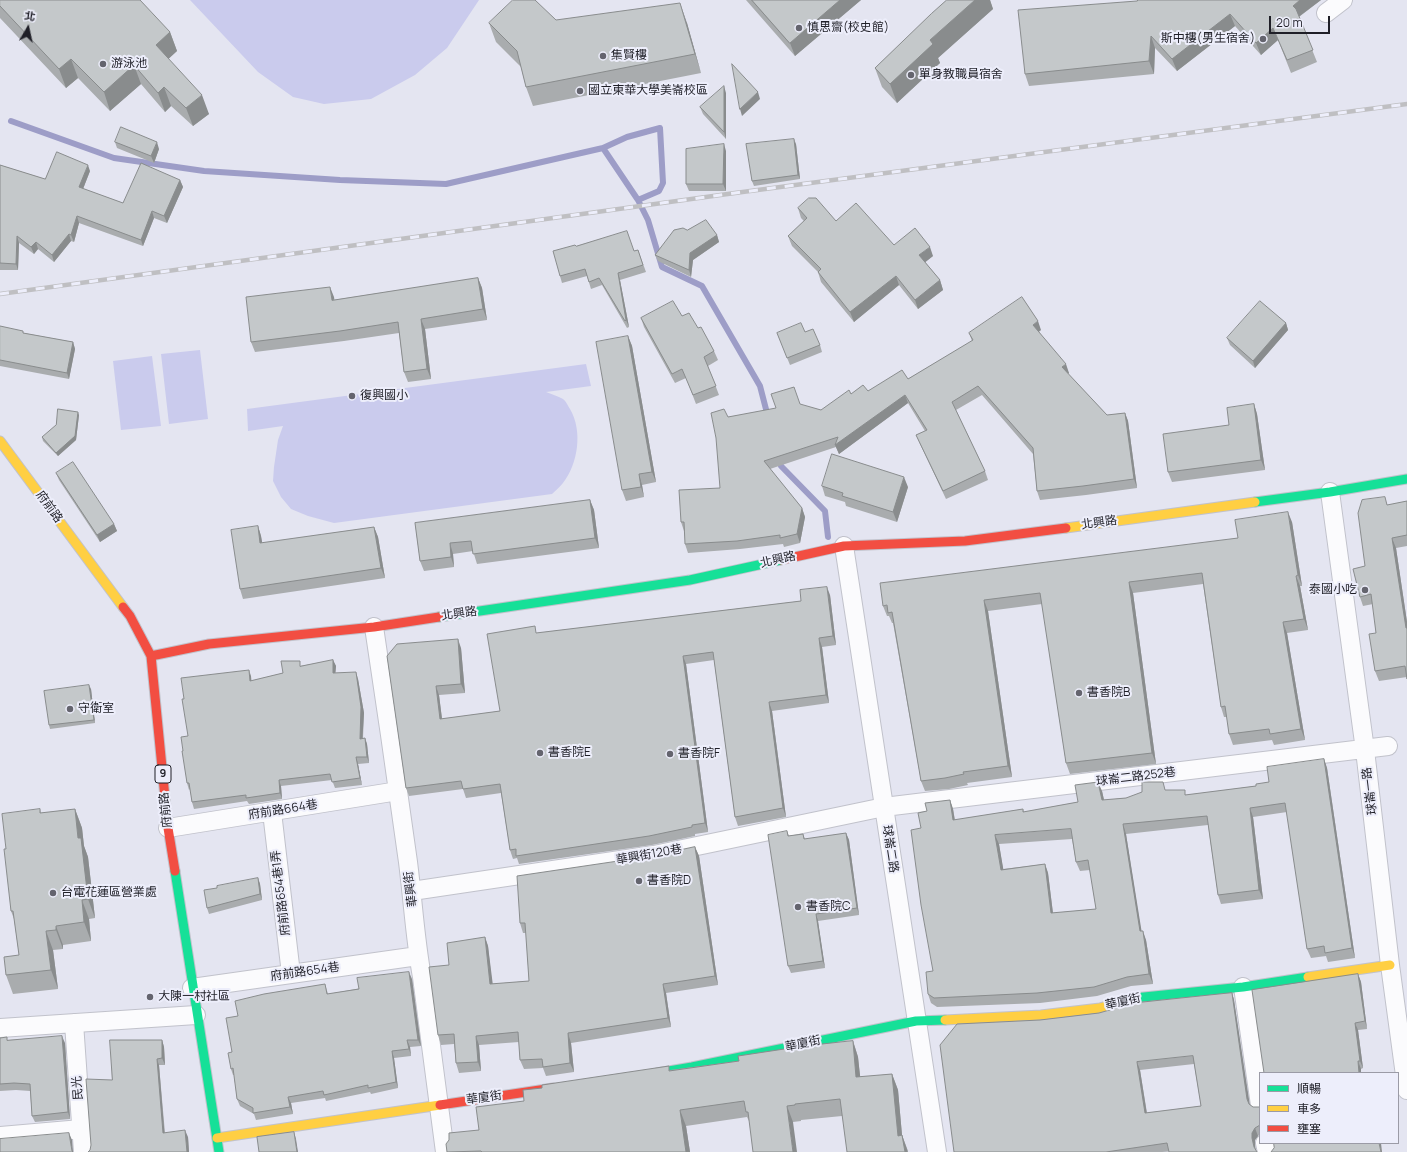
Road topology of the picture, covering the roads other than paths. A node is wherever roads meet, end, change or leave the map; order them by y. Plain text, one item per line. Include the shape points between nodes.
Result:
1 (1343, 0) edge
2 (1326, 14) dead end
3 (0, 441) edge
4 (1407, 479) edge
5 (1330, 492) junction
6 (844, 546) junction
7 (374, 627) junction
8 (150, 656) junction
9 (1388, 746) dead end
10 (1365, 750) junction
11 (398, 791) junction
12 (884, 807) junction
13 (272, 812) junction
14 (168, 828) junction
15 (412, 891) junction
16 (418, 956) junction
17 (1390, 965) junction
18 (291, 974) junction
19 (1243, 987) junction
20 (192, 988) junction
21 (196, 1015) junction
22 (916, 1021) junction
23 (74, 1023) junction
24 (0, 1028) edge
25 (644, 1074) edge
26 (566, 1086) edge
27 (1407, 1090) edge
28 (1259, 1098) edge
29 (439, 1104) junction
30 (81, 1129) junction
31 (0, 1136) edge
32 (217, 1138) junction
33 (83, 1152) edge
34 (219, 1152) edge
35 (445, 1152) edge
36 (937, 1152) edge

1 - 2 street
3 - 8 street, 府前路 / 9 via 130,616
4 - 5 street, 北興路
5 - 6 street, 北興路 via 966,541
5 - 10 street, 球崙一路
6 - 7 street, 北興路 via 690,580
6 - 12 street, 球崙二路
7 - 8 street, 北興路 via 209,644
7 - 11 street, 華興街
8 - 14 street, 府前路 / 9
9 - 10 street, 球崙二路252巷
10 - 12 street, 球崙二路252巷
10 - 17 street, 球崙一路
11 - 13 street, 府前路664巷
11 - 15 street, 華興街
12 - 15 street, 華興街120巷 via 654,855
12 - 22 street, 球崙二路
13 - 14 street, 府前路664巷
13 - 18 street, 府前路654巷1弄
14 - 20 street, 府前路 / 9
15 - 16 street, 華興街
16 - 18 street, 府前路654巷
16 - 29 street, 華興街
17 - 19 street, 華廈街
17 - 27 street, 球崙一路
18 - 20 street, 府前路654巷
19 - 22 street, 華廈街 via 1134,998 1100,1008 1041,1015
19 - 28 street
20 - 21 street, 府前路 / 9
21 - 23 street
21 - 32 street, 府前路 / 9
22 - 25 street, 華廈街 via 692,1067
22 - 36 street, 球崙二路
23 - 24 street
23 - 30 street, 民光
26 - 29 street, 華廈街
29 - 32 street, 華廈街
29 - 35 street, 華興街
30 - 31 street
30 - 33 street, 民光
32 - 34 street, 府前路 / 9

